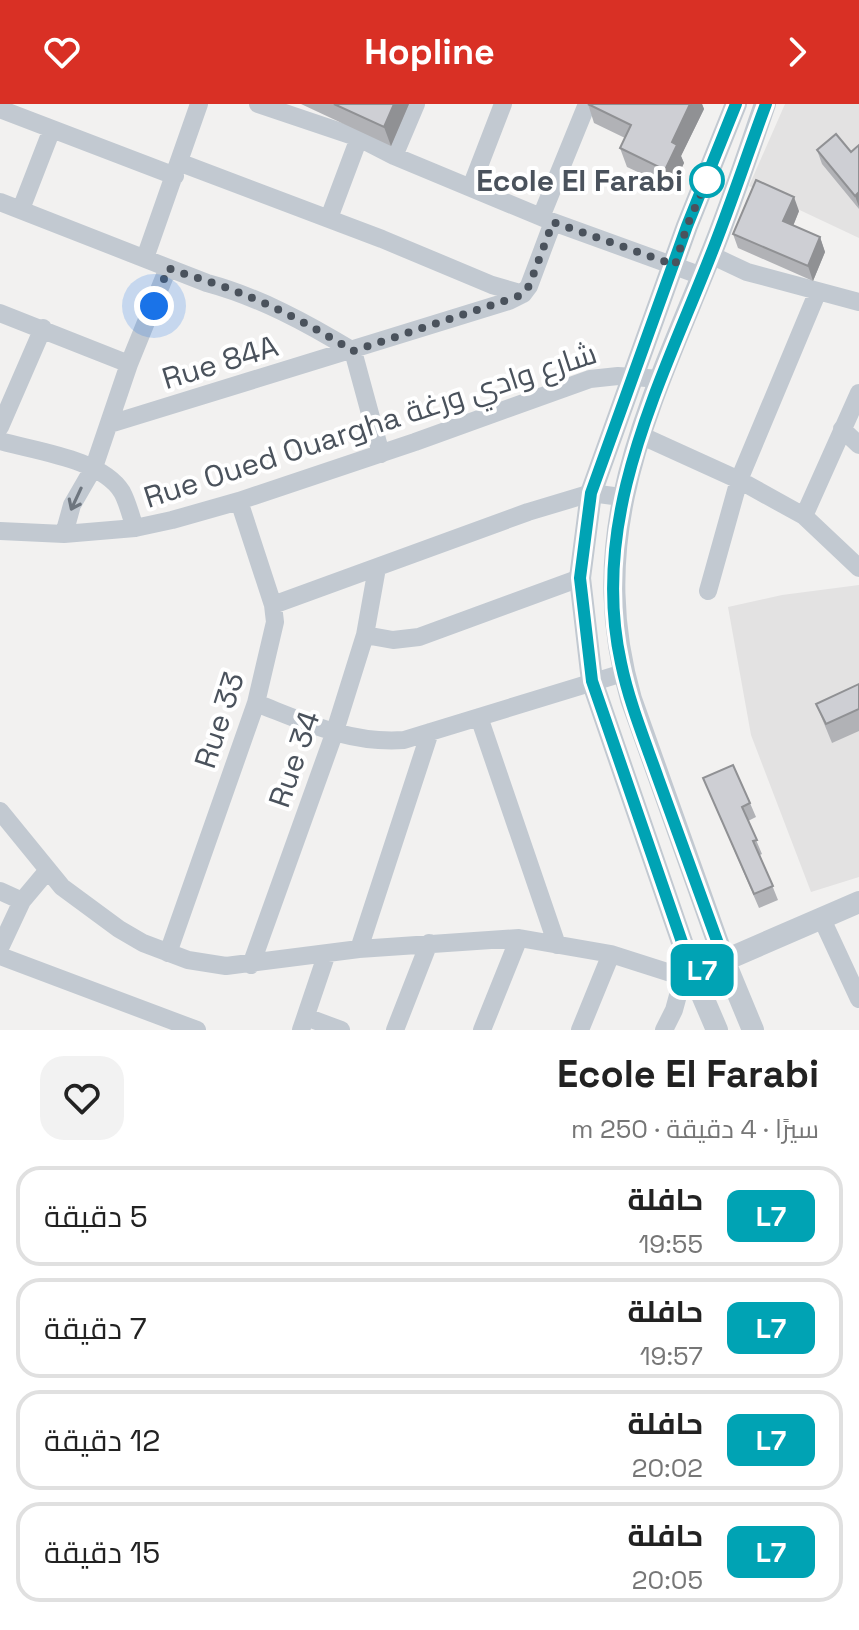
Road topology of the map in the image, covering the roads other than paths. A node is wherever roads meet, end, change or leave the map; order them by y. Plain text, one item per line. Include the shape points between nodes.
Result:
1 (199, 104) edge
2 (258, 104) edge
3 (416, 104) edge
4 (503, 104) edge
5 (587, 104) edge
6 (736, 104) edge
7 (765, 104) edge
8 (0, 109) edge
9 (52, 129) junction
10 (359, 138) junction
11 (394, 156) junction
12 (178, 169) junction
13 (471, 187) junction
14 (0, 202) edge
15 (21, 209) junction
16 (329, 218) junction
17 (547, 219) junction
18 (145, 258) junction
19 (675, 265) junction
20 (707, 266) junction
21 (168, 268) junction
22 (818, 291) junction
23 (525, 292) junction
24 (859, 302) edge
25 (0, 313) edge
26 (43, 328) junction
27 (353, 351) junction
28 (129, 364) junction
29 (632, 376) junction
30 (661, 379) junction
31 (859, 393) edge
32 (110, 424) junction
33 (0, 427) edge
34 (842, 429) junction
35 (640, 435) junction
36 (0, 441) edge
37 (859, 445) edge
38 (381, 454) junction
39 (94, 467) junction
40 (739, 480) junction
41 (591, 493) junction
42 (621, 497) junction
43 (239, 501) junction
44 (804, 516) junction
45 (135, 528) junction
46 (0, 531) edge
47 (64, 534) junction
48 (377, 568) junction
49 (859, 568) edge
50 (580, 578) junction
51 (708, 591) dead end
52 (273, 605) junction
53 (365, 635) junction
54 (623, 673) junction
55 (592, 681) junction
56 (256, 703) junction
57 (479, 717) junction
58 (430, 732) junction
59 (334, 734) junction
60 (0, 811) edge
61 (48, 870) junction
62 (0, 891) edge
63 (22, 901) junction
64 (859, 902) edge
65 (821, 917) junction
66 (519, 938) junction
67 (429, 943) junction
68 (557, 945) junction
69 (0, 948) edge
70 (359, 949) junction
71 (168, 953) junction
72 (327, 953) junction
73 (611, 954) junction
74 (0, 956) edge
75 (724, 960) junction
76 (251, 965) junction
77 (688, 976) junction
78 (859, 999) edge
79 (160, 1024) edge
80 (304, 1024) edge
81 (197, 1030) edge
82 (341, 1030) edge
83 (395, 1030) edge
84 (482, 1030) edge
85 (580, 1030) edge
86 (664, 1030) edge
87 (717, 1030) edge
88 (753, 1030) edge

1 - 12 street
2 - 10 street
3 - 11 street
4 - 13 street
5 - 17 street
6 - 19 street
7 - 20 street
8 - 9 street
9 - 12 street
9 - 15 street
10 - 11 street
10 - 16 street
11 - 13 street
12 - 16 street
12 - 18 street
13 - 17 street
14 - 15 street
15 - 18 street
16 - 23 street via 492,285
17 - 19 street
17 - 23 street
18 - 21 street
19 - 20 street
19 - 29 street
20 - 22 street
20 - 30 street
21 - 27 street via 249,297
21 - 28 street
22 - 24 street
22 - 40 street
23 - 27 street, Rue 84A
25 - 26 street
26 - 28 street
26 - 33 street
27 - 32 street, Rue 84A
27 - 38 street
28 - 32 street
29 - 30 street, Rue Oued Ouargha شارع وادي ورغة
29 - 38 street, Rue Oued Ouargha شارع وادي ورغة via 590,379
29 - 41 street
30 - 35 street
31 - 34 street
32 - 39 street
34 - 37 street
34 - 44 street
35 - 40 street
35 - 42 street
36 - 39 street
38 - 43 street, Rue Oued Ouargha شارع وادي ورغة
39 - 45 street via 122,493
39 -> 47 street via 72,505
40 - 44 street
40 - 51 street
41 - 42 street
41 - 48 street
41 - 50 street
42 - 54 street via 613,572
43 - 45 street, Rue Oued Ouargha شارع وادي ورغة
43 - 52 street, Rue 33
44 - 49 street
45 - 47 street, Rue Oued Ouargha شارع وادي ورغة
46 - 47 street, Rue Oued Ouargha شارع وادي ورغة
48 - 52 street
48 - 53 street, Rue 34
50 - 53 street via 419,637
50 - 55 street
52 - 56 street, Rue 33 via 275,622
53 - 59 street, Rue 34
54 - 55 street
54 - 75 street
55 - 57 street
55 - 77 street
56 - 59 street
56 - 71 street, Rue 33
57 - 58 street
57 - 68 street
58 - 59 street via 383,741
58 - 70 street
59 - 76 street, Rue 34
60 - 61 street
61 - 63 street
61 - 71 street via 62,887 119,929
62 - 63 street
63 - 69 street
64 - 65 street
65 - 75 street
65 - 78 street
66 - 67 street
66 - 68 street
66 - 84 street
67 - 70 street
67 - 83 street
68 - 73 street
70 - 72 street
71 - 76 street via 210,965
72 - 76 street
72 - 80 street
73 - 77 street
73 - 85 street
74 - 79 street
75 - 77 street
75 - 88 street
77 - 86 street
77 - 87 street
79 - 81 street
80 - 82 street

